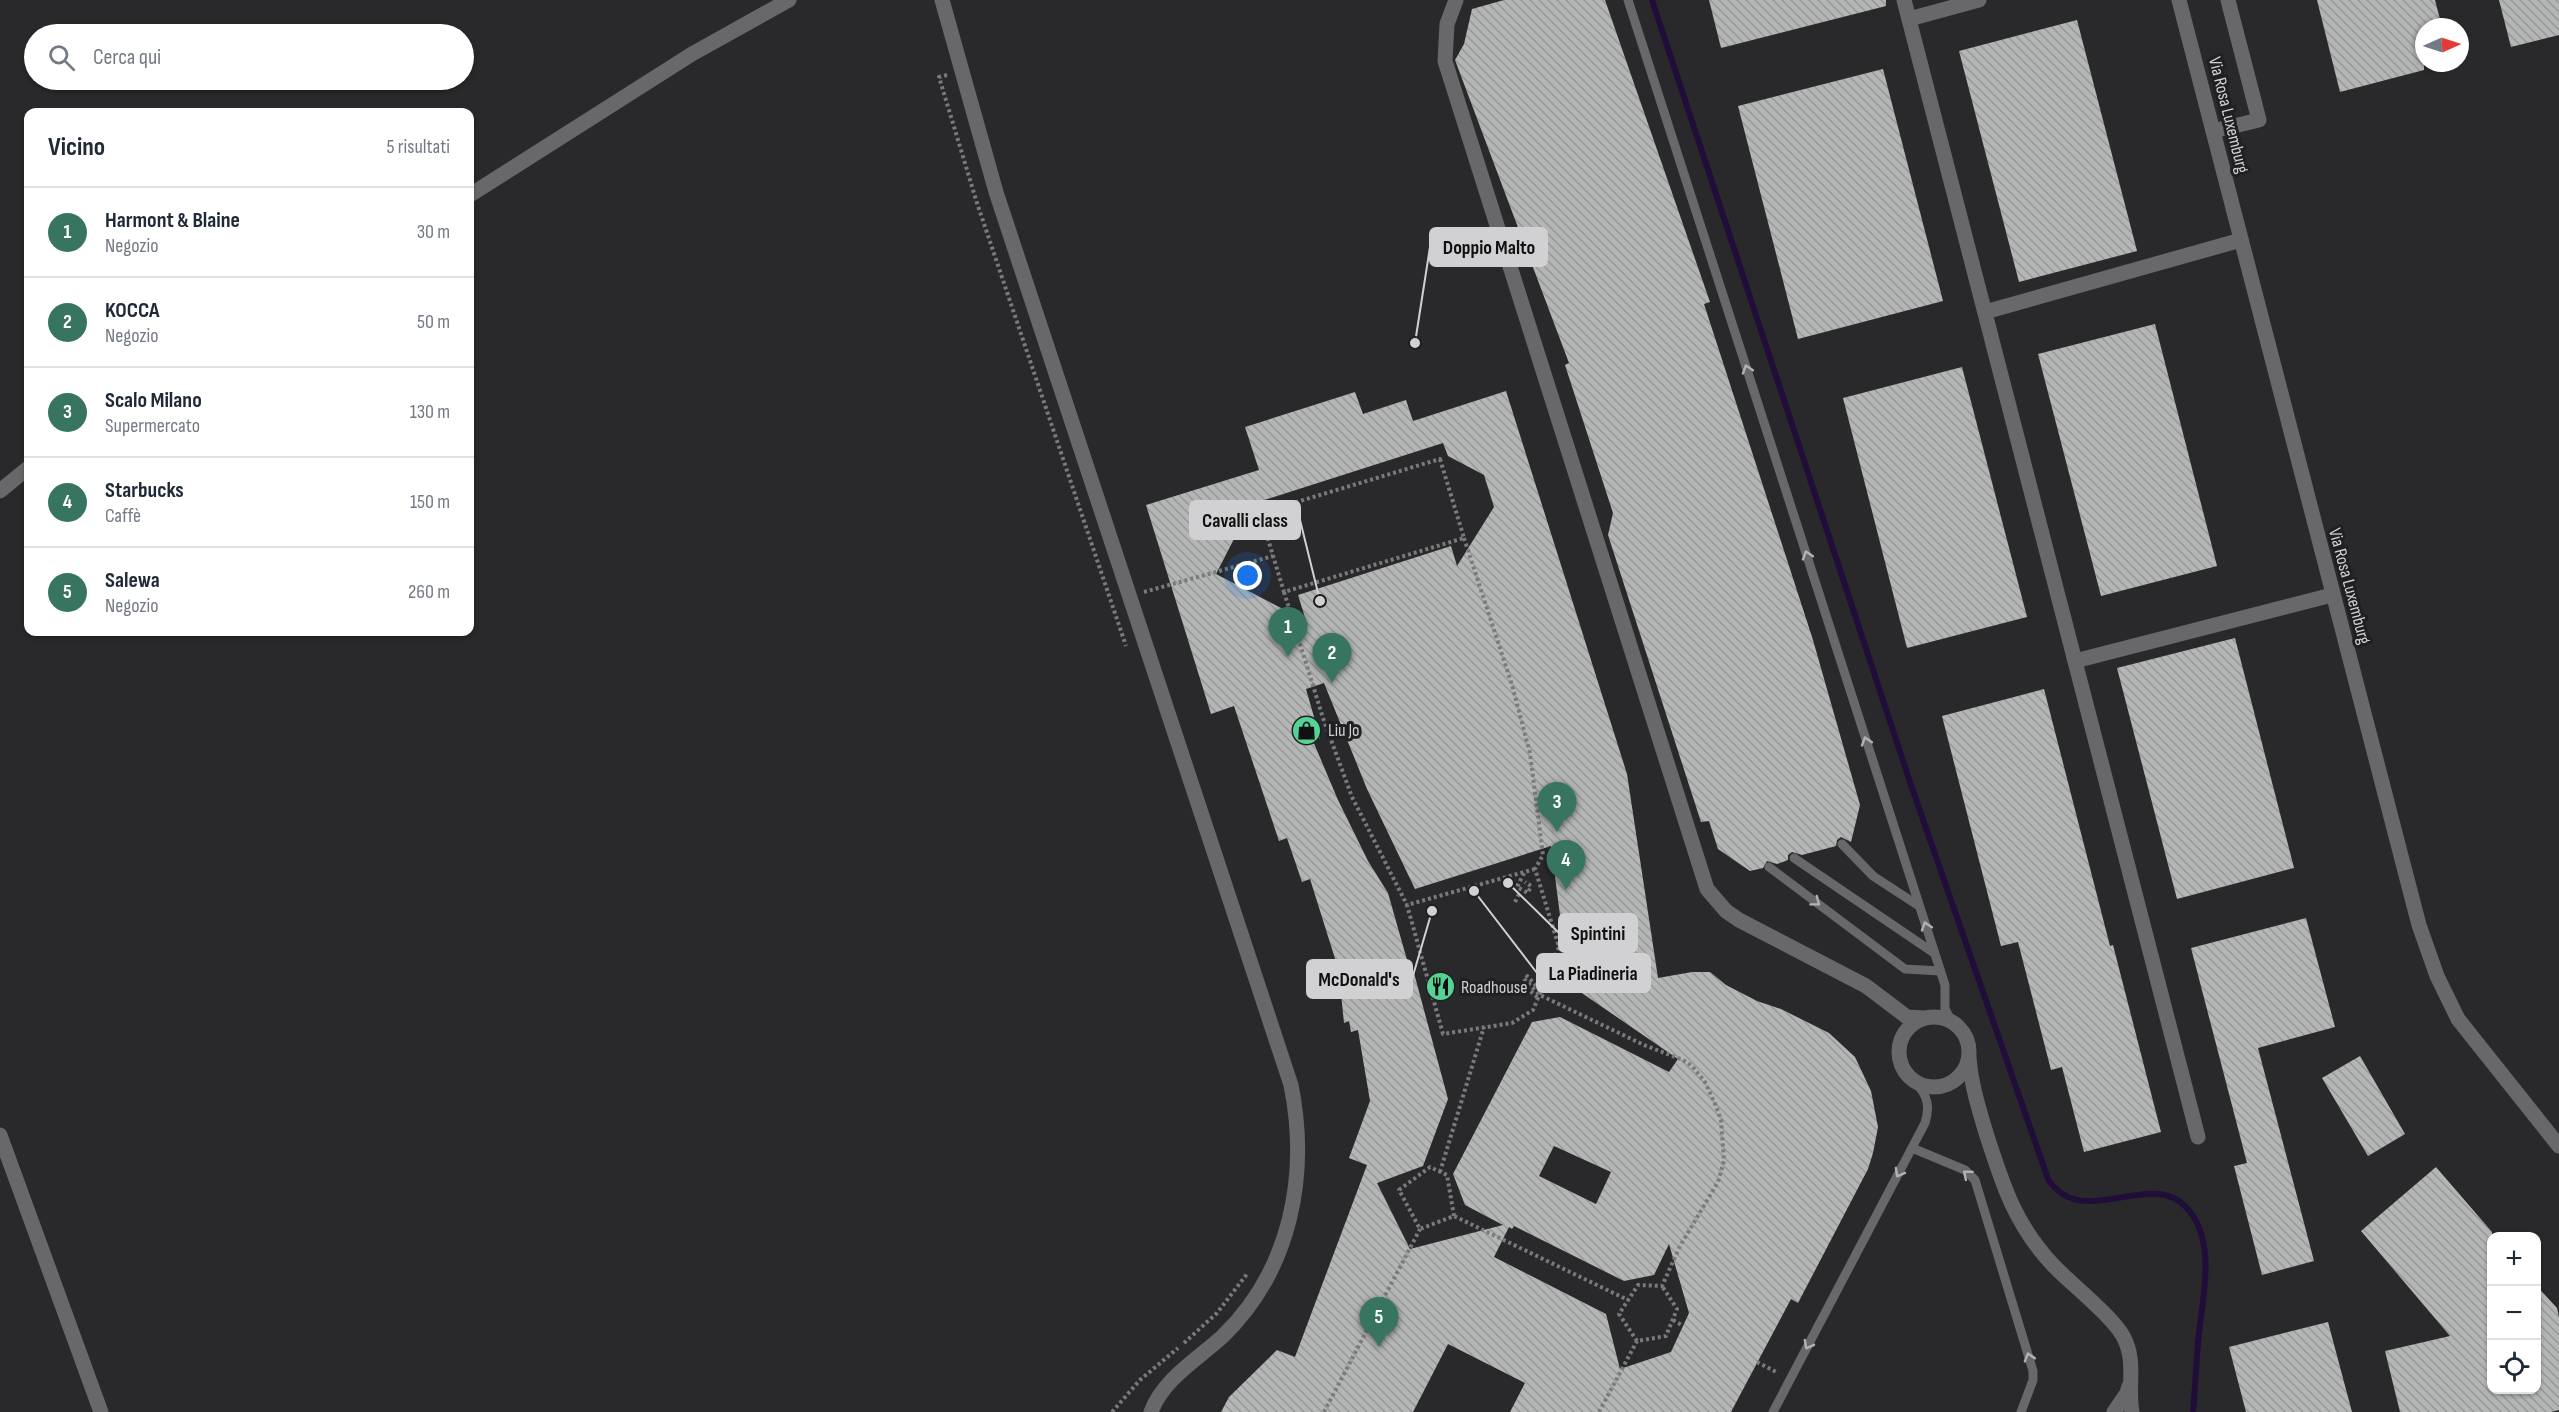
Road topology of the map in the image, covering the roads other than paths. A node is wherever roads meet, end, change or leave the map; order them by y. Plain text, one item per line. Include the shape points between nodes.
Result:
1 (789, 0) edge
2 (942, 0) edge
3 (1628, 0) edge
4 (1905, 0) edge
5 (1979, 0) edge
6 (2179, 0) edge
7 (2228, 0) edge
8 (1455, 2) edge
9 (1909, 19) junction
10 (2213, 132) junction
11 (474, 192) edge
12 (2241, 240) junction
13 (1985, 312) junction
14 (24, 471) edge
15 (0, 491) edge
16 (2332, 595) junction
17 (2075, 660) junction
18 (1842, 844) dead end
19 (1794, 858) dead end
20 (1769, 867) dead end
21 (1919, 906) junction
22 (1934, 953) junction
23 (1940, 971) junction
24 (1885, 1000) junction
25 (1924, 1018) junction
26 (1952, 1022) junction
27 (1900, 1042) junction
28 (1969, 1057) junction
29 (1916, 1083) junction
30 (1947, 1085) junction
31 (1979, 1108) junction
32 (0, 1135) edge
33 (2198, 1137) dead end
34 (2559, 1146) edge
35 (1912, 1149) junction
36 (2132, 1377) junction
37 (101, 1412) edge
38 (1151, 1412) edge
39 (1773, 1412) edge
40 (2021, 1412) edge
41 (2114, 1412) edge
42 (2132, 1412) edge

1 - 11 street via 692,54
2 - 38 street via 996,192 1291,1085 1298,1168 1287,1232 1276,1260 1241,1316 1170,1383
21 -> 3 lane
4 - 9 street
5 - 9 street
6 - 10 street, Via Rosa Luxemburg
7 - 10 street via 2259,120
8 - 24 street via 1447,24 1445,61 1704,882 1733,915
9 - 13 street
10 - 12 street, Via Rosa Luxemburg
12 - 13 street
12 - 16 street, Via Rosa Luxemburg
13 - 17 street
14 - 15 street
16 - 17 street
16 - 34 street, Via Rosa Luxemburg via 2419,925 2437,976 2458,1019
17 - 33 street
18 - 21 lane via 1873,876
19 - 22 lane
20 -> 23 lane via 1905,969
22 -> 21 lane
22 - 23 lane
23 - 26 lane via 1945,985 1945,1009
24 - 25 street via 1907,1017
24 - 27 street via 1895,1016
25 - 26 street
25 - 27 street via 1913,1023
26 - 28 street via 1965,1034
27 - 29 street via 1901,1066
28 - 30 street via 1960,1077
28 - 31 street
29 - 30 street via 1927,1088
29 - 35 lane via 1927,1098 1928,1115
30 - 31 street via 1968,1092
31 - 36 street via 2012,1209 2052,1264 2122,1335 2132,1362
32 - 37 street
35 -> 39 lane
40 -> 35 lane via 2034,1380 2033,1371 1975,1180 1965,1170
36 - 41 street
36 - 42 street

